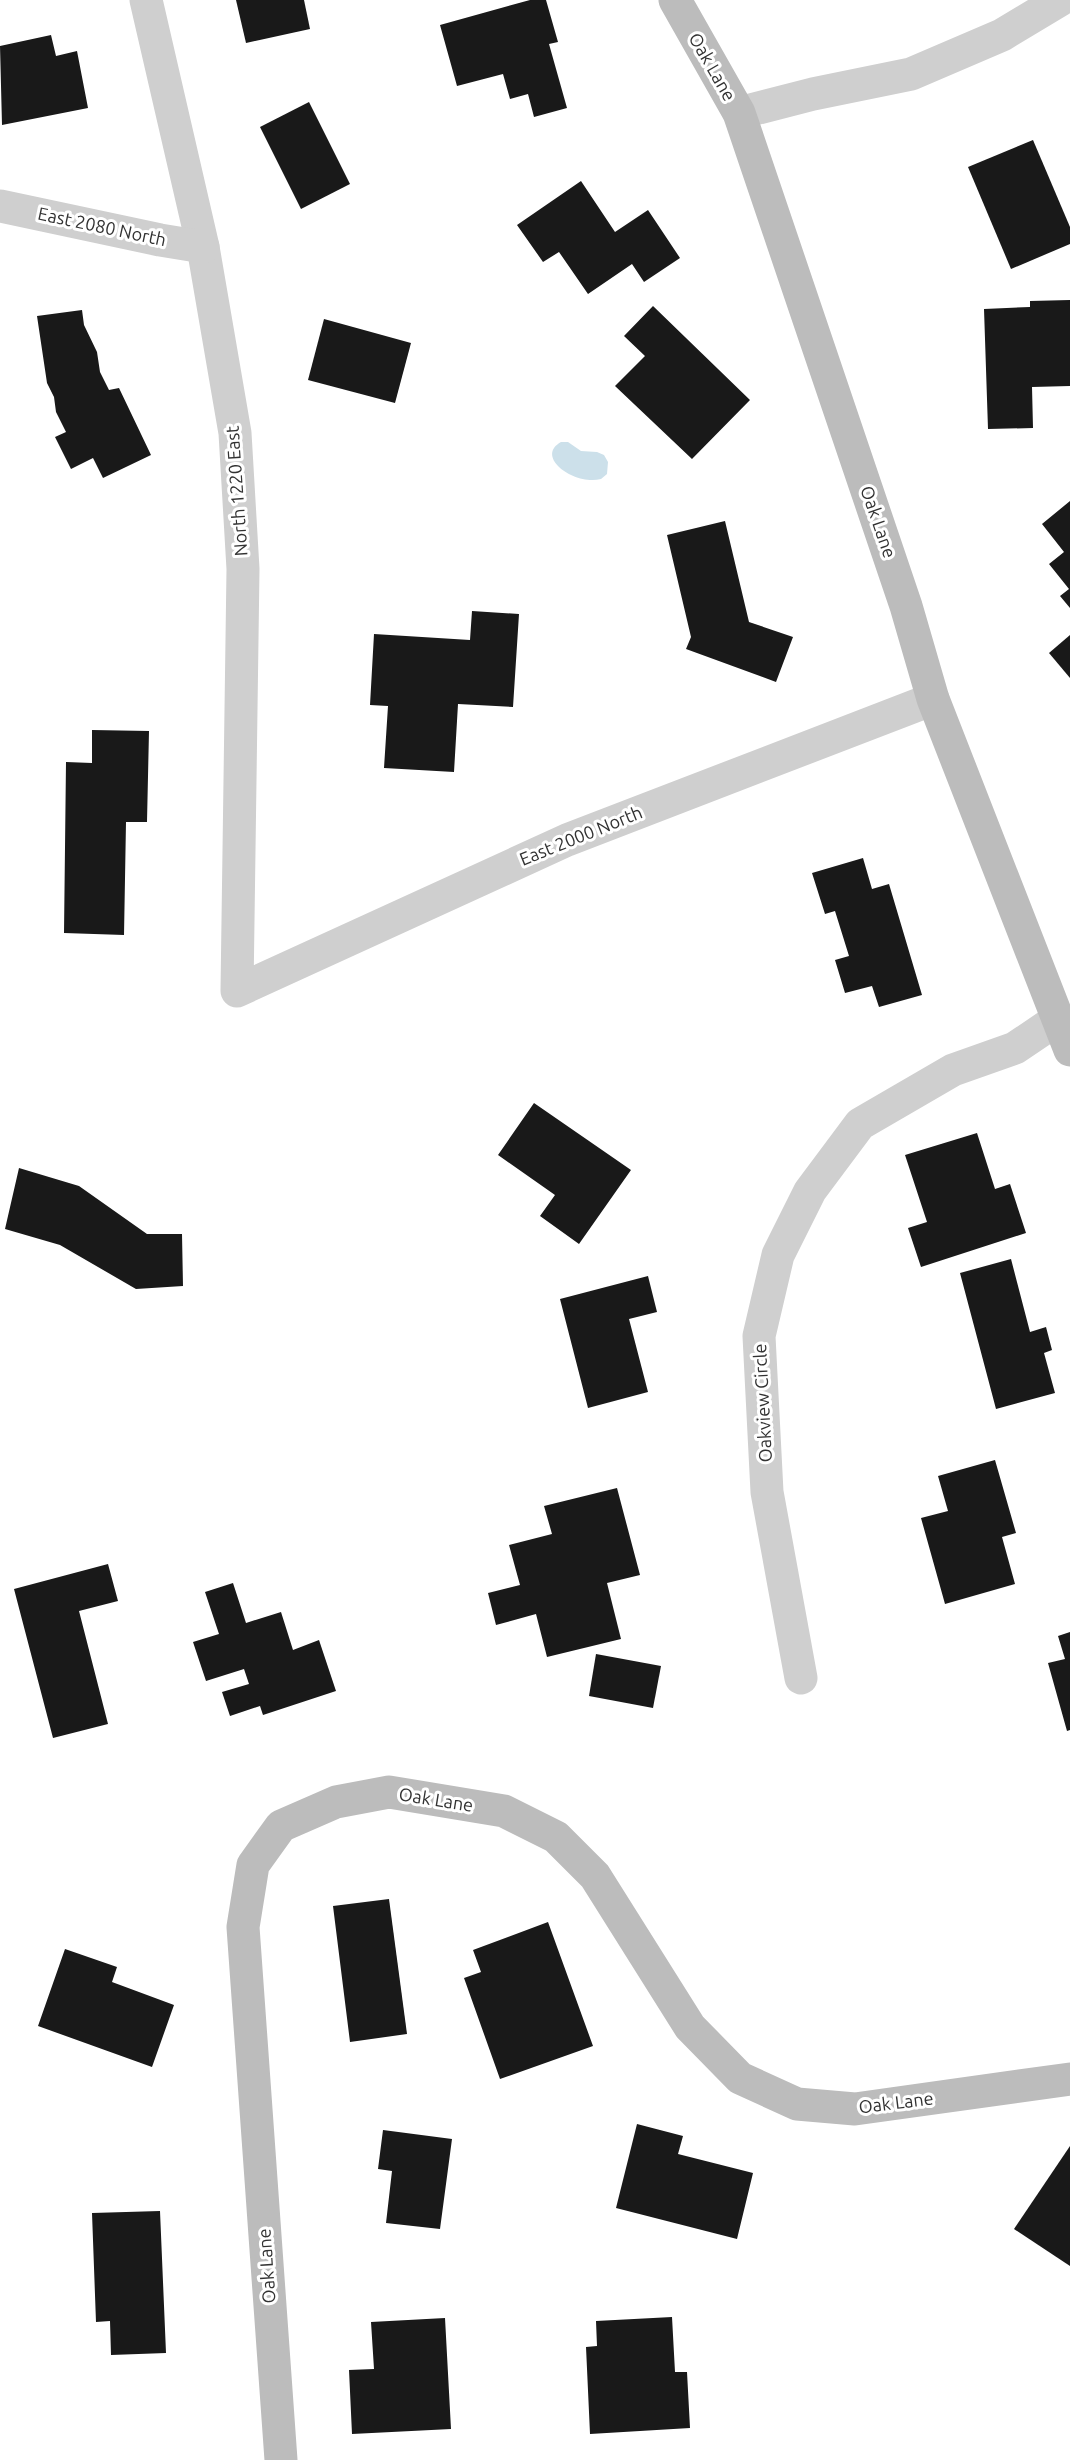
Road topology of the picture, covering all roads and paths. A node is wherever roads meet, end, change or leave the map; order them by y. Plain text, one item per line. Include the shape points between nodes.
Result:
1 (146, 0) edge
2 (675, 0) edge
3 (1060, 0) edge
4 (739, 113) junction
5 (0, 206) edge
6 (203, 247) junction
7 (933, 699) junction
8 (237, 991) joint
9 (1064, 1021) edge
10 (1070, 1050) edge
11 (801, 1678) dead end
12 (1070, 2079) edge
13 (281, 2460) edge

1 - 6 street, North 1220 East
2 - 4 street, Oak Lane
3 - 4 street via 1002,35 911,74
4 - 7 street, Oak Lane via 906,606
5 - 6 street, East 2080 North
6 - 8 street, North 1220 East via 235,433 243,569
7 - 8 street, East 2000 North via 567,840
7 - 9 street, Oak Lane
9 - 10 street, Oak Lane
9 - 11 street, Oakview Circle via 1015,1048 953,1070 860,1124 810,1191 778,1255 759,1336 767,1492
12 - 13 street, Oak Lane via 855,2109 797,2104 740,2078 690,2027 594,1876 556,1837 504,1811 389,1792 336,1802 281,1826 253,1865 243,1927

